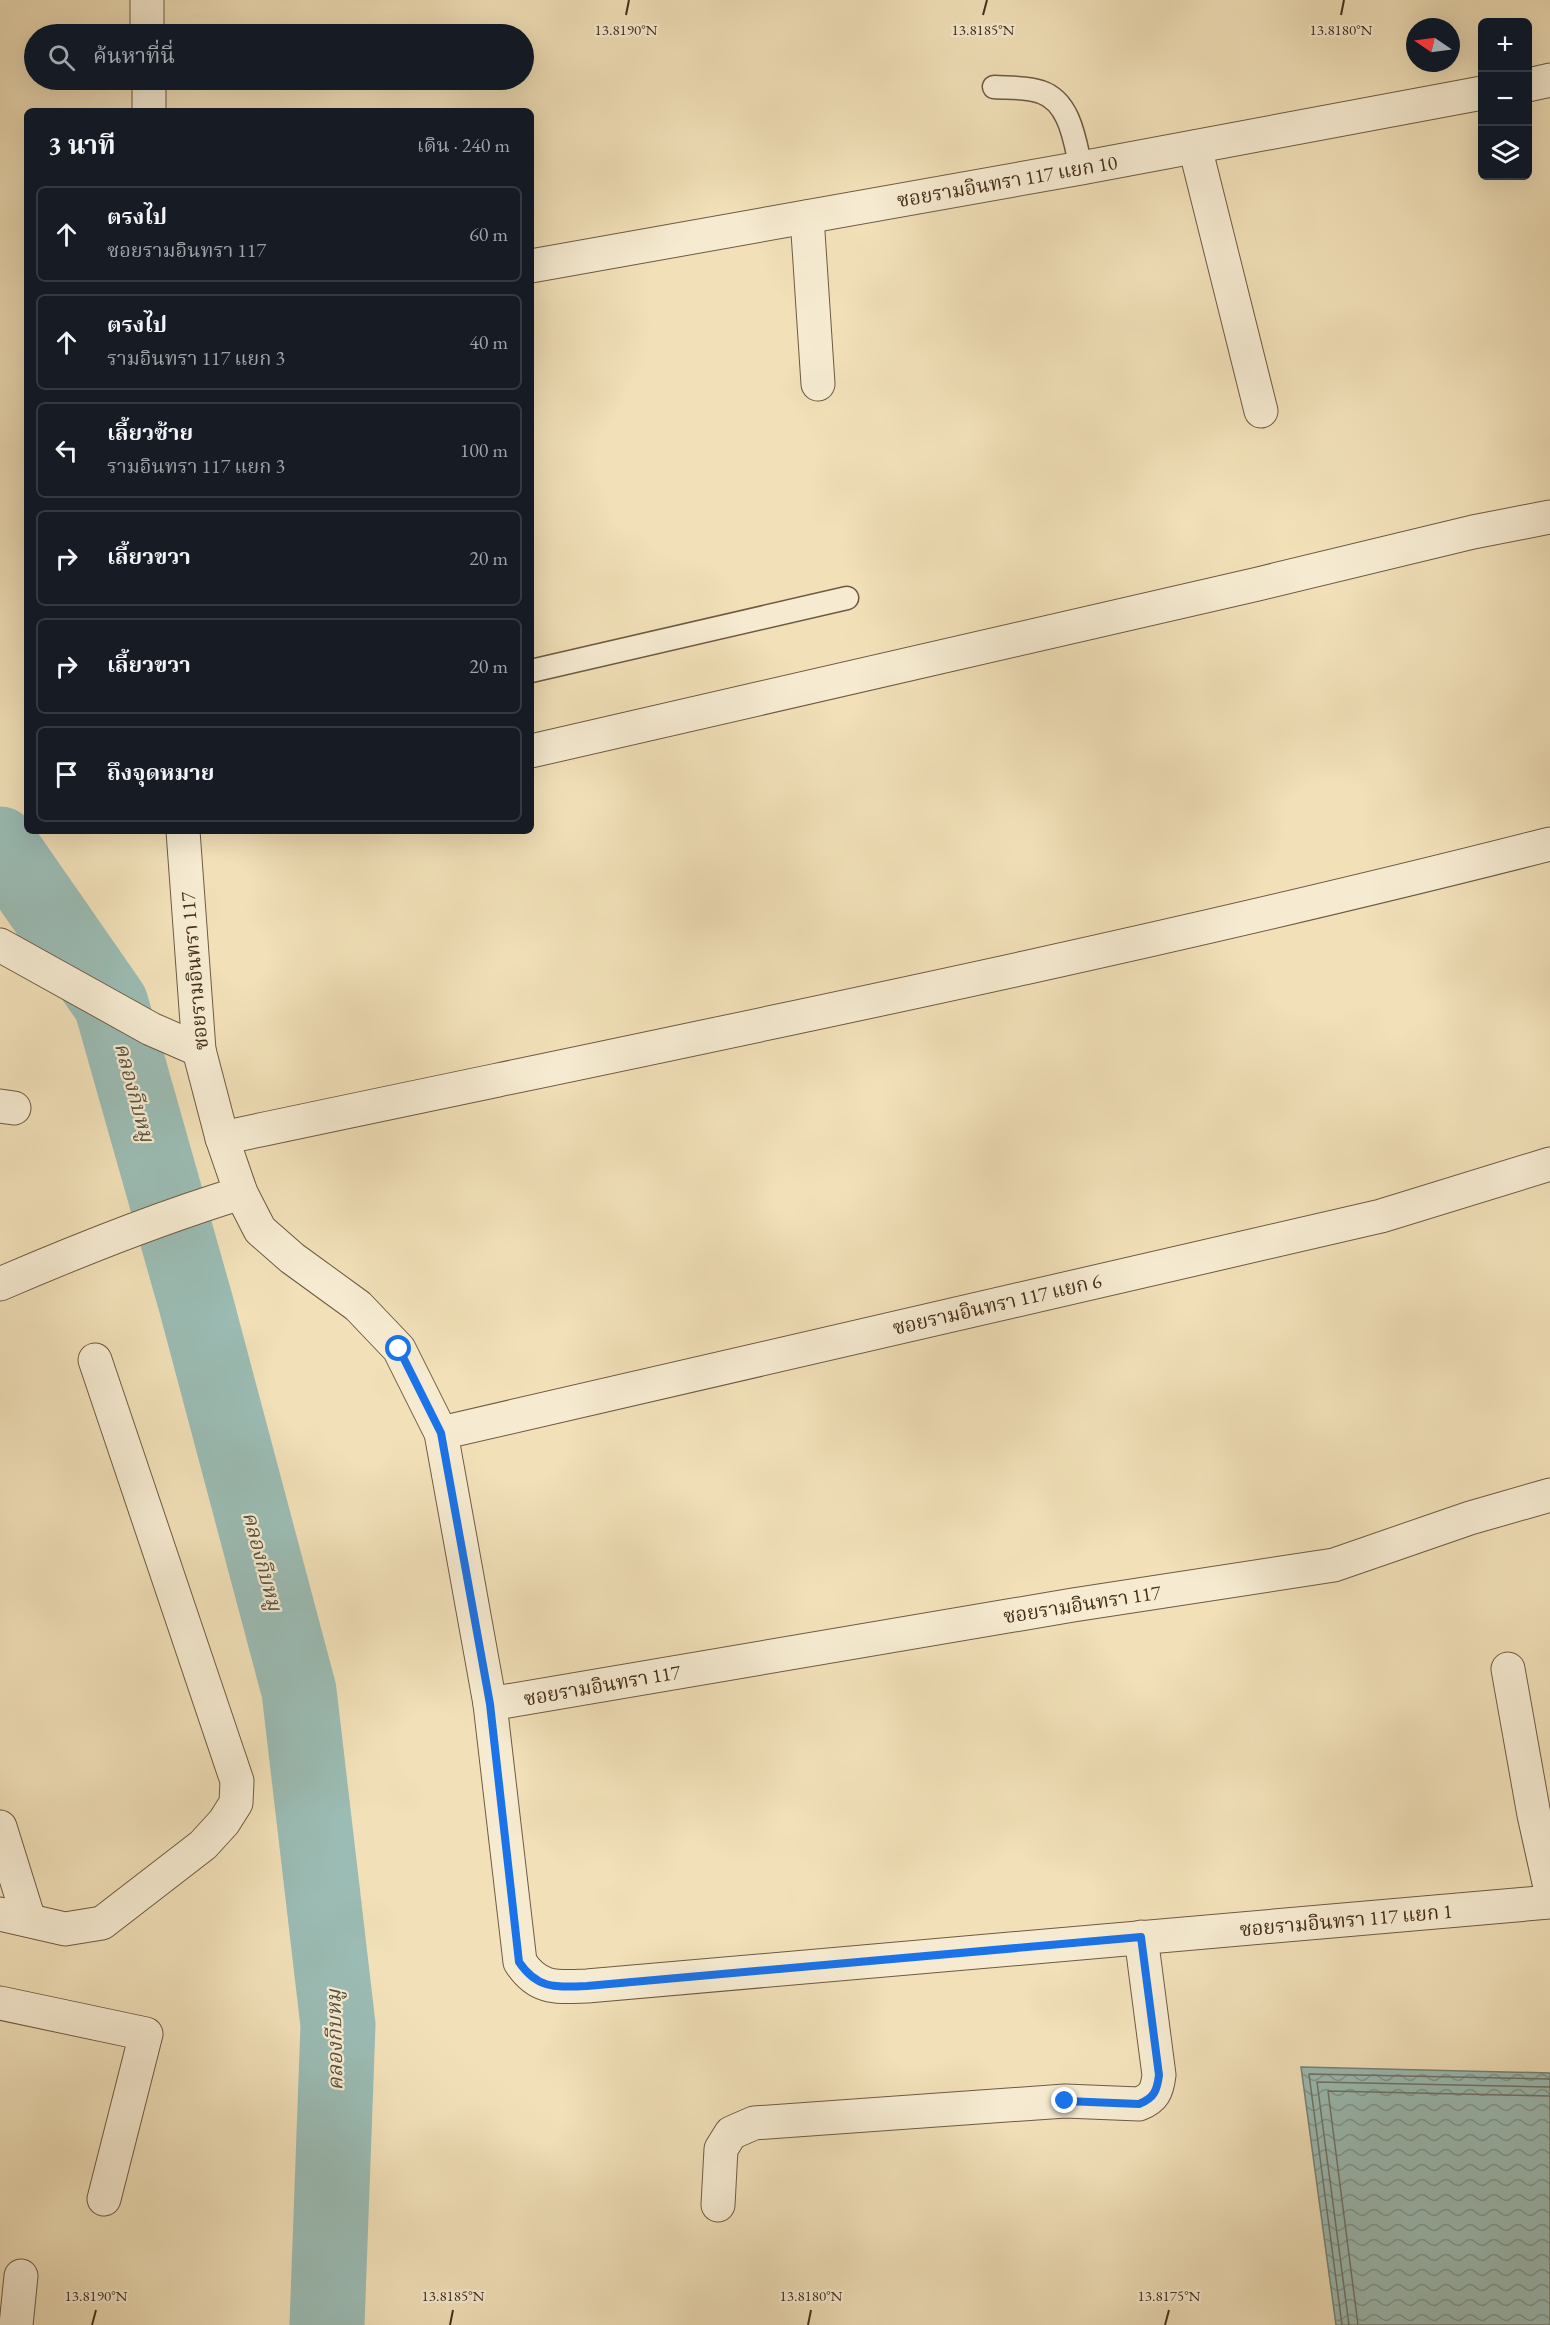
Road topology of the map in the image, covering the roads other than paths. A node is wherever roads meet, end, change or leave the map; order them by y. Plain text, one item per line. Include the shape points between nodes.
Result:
1 (147, 0) edge
2 (147, 24) edge
3 (1550, 80) edge
4 (1532, 84) edge
5 (994, 87) dead end
6 (148, 90) edge
7 (1478, 94) edge
8 (149, 108) edge
9 (1196, 147) junction
10 (1081, 168) junction
11 (807, 217) junction
12 (534, 265) edge
13 (818, 384) dead end
14 (1261, 411) dead end
15 (1550, 517) edge
16 (847, 598) dead end
17 (534, 670) edge
18 (534, 750) edge
19 (183, 834) edge
20 (1550, 844) edge
21 (0, 945) edge
22 (199, 1050) junction
23 (222, 1138) junction
24 (1550, 1164) edge
25 (241, 1193) junction
26 (0, 1284) edge
27 (95, 1360) dead end
28 (441, 1433) junction
29 (1550, 1496) edge
30 (1508, 1669) dead end
31 (490, 1704) junction
32 (0, 1827) edge
33 (1550, 1887) edge
34 (1550, 1902) edge
35 (14, 1917) edge
36 (1141, 1937) junction
37 (0, 2003) edge
38 (104, 2199) dead end
39 (718, 2205) dead end
40 (21, 2277) dead end
41 (16, 2325) edge

1 - 2 street
3 - 4 street
5 - 10 lane via 1041,91 1055,100 1070,122
6 - 8 street
7 - 9 street, ซอยรามอินทรา 117 แยก 10
9 - 10 street, ซอยรามอินทรา 117 แยก 10
9 - 14 street
10 - 11 street, ซอยรามอินทรา 117 แยก 10
11 - 12 street, ซอยรามอินทรา 117 แยก 10
11 - 13 street
15 - 18 street
16 - 17 lane
19 - 22 street, ซอยรามอินทรา 117
20 - 23 street via 1353,894 1100,951
21 - 22 street via 151,1029
22 - 23 street, ซอยรามอินทรา 117
23 - 25 street, ซอยรามอินทรา 117
24 - 28 street, ซอยรามอินทรา 117 แยก 6 via 1381,1216
25 - 26 street via 73,1253
25 - 28 street, ซอยรามอินทรา 117 via 260,1230 358,1306 399,1349
27 - 35 street via 237,1781 236,1803 203,1845 102,1923 64,1929
28 - 31 street, ซอยรามอินทรา 117
29 - 31 street, ซอยรามอินทรา 117 via 1470,1518 1334,1565
30 - 33 street
31 - 36 street, ซอยรามอินทรา 117 แยก 1 via 519,1962 529,1976 554,1987
32 - 35 street
34 - 36 street, ซอยรามอินทรา 117 แยก 1
36 - 39 street via 1159,2075 1158,2089 1150,2100 1139,2104 1008,2104 754,2123 731,2133 721,2149
37 - 38 street via 146,2034
40 - 41 street

